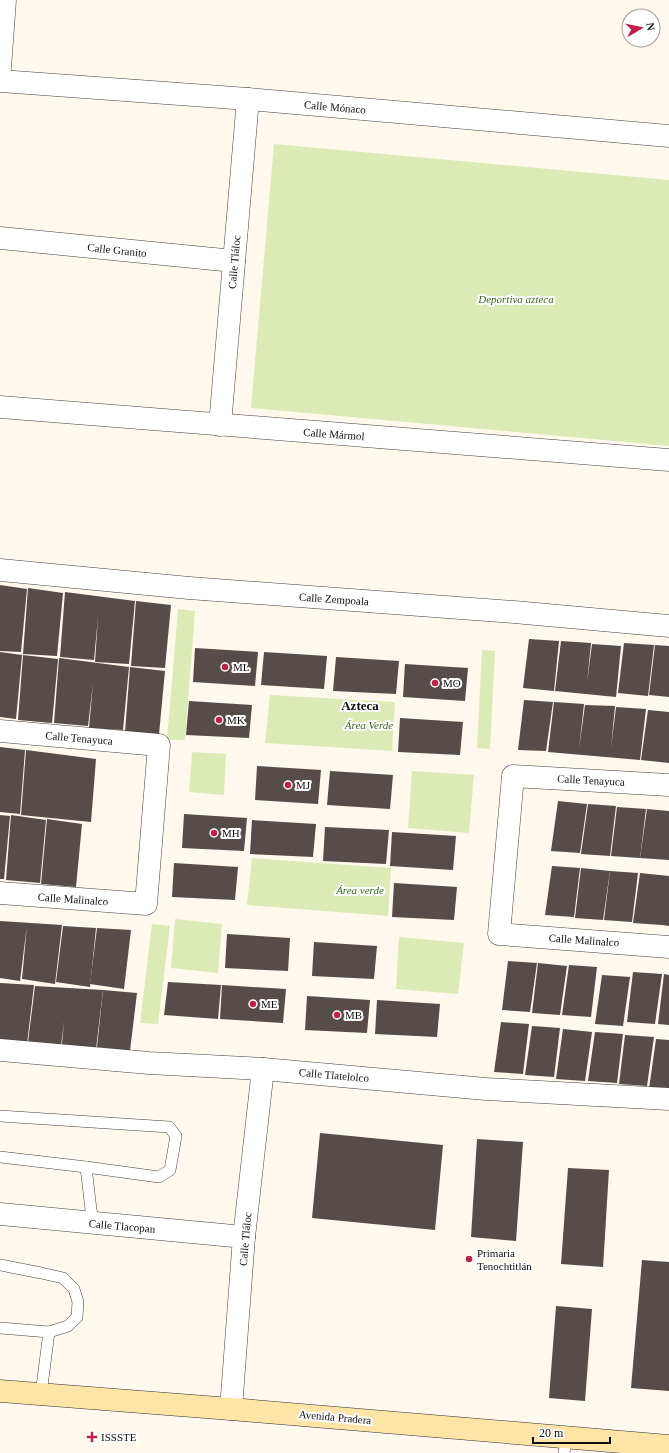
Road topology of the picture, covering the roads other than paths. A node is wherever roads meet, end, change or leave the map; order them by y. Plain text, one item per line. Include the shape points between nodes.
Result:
1 (5, 0) edge
2 (0, 68) edge
3 (0, 81) edge
4 (248, 99) junction
5 (669, 136) edge
6 (0, 238) edge
7 (234, 261) junction
8 (0, 407) edge
9 (220, 425) junction
10 (669, 460) edge
11 (0, 570) edge
12 (669, 626) edge
13 (0, 731) edge
14 (669, 785) edge
15 (0, 893) edge
16 (146, 904) joint
17 (499, 934) joint
18 (669, 947) edge
19 (0, 1050) edge
20 (263, 1069) junction
21 (669, 1098) edge
22 (0, 1116) edge
23 (0, 1156) edge
24 (86, 1167) junction
25 (0, 1214) edge
26 (94, 1223) junction
27 (244, 1237) junction
28 (0, 1265) edge
29 (0, 1328) edge
30 (49, 1332) junction
31 (0, 1391) edge
32 (41, 1394) junction
33 (231, 1409) junction
34 (566, 1445) edge
35 (669, 1446) edge

1 - 2 street
3 - 4 street, Calle Mónaco
4 - 5 street, Calle Mónaco
4 - 7 street, Calle Tláloc
6 - 7 street, Calle Granito
7 - 9 street, Calle Tláloc
8 - 9 street, Calle Mármol
9 - 10 street, Calle Mármol
11 - 12 street, Calle Zempoala via 188,588
13 - 16 street, Calle Tenayuca via 158,745
14 - 17 street, Calle Tenayuca via 513,776
15 - 16 street, Calle Malinalco
17 - 18 street, Calle Malinalco
19 - 20 street, Calle Tlatelolco via 149,1063
20 - 21 street, Calle Tlatelolco via 486,1089
20 - 27 street, Calle Tláloc
22 - 24 lane via 169,1127 176,1136 170,1170 159,1177
23 - 24 lane
24 - 26 lane
25 - 26 street, Calle Tlacopan
26 - 27 street, Calle Tlacopan
27 - 33 street, Calle Tláloc
28 - 30 lane via 63,1278 74,1289 78,1302 77,1317 68,1326
29 - 30 lane
30 - 32 lane
31 - 32 street, Avenida Pradera
32 - 33 street, Avenida Pradera
33 - 34 street, Avenida Pradera
34 - 35 street, Avenida Pradera

